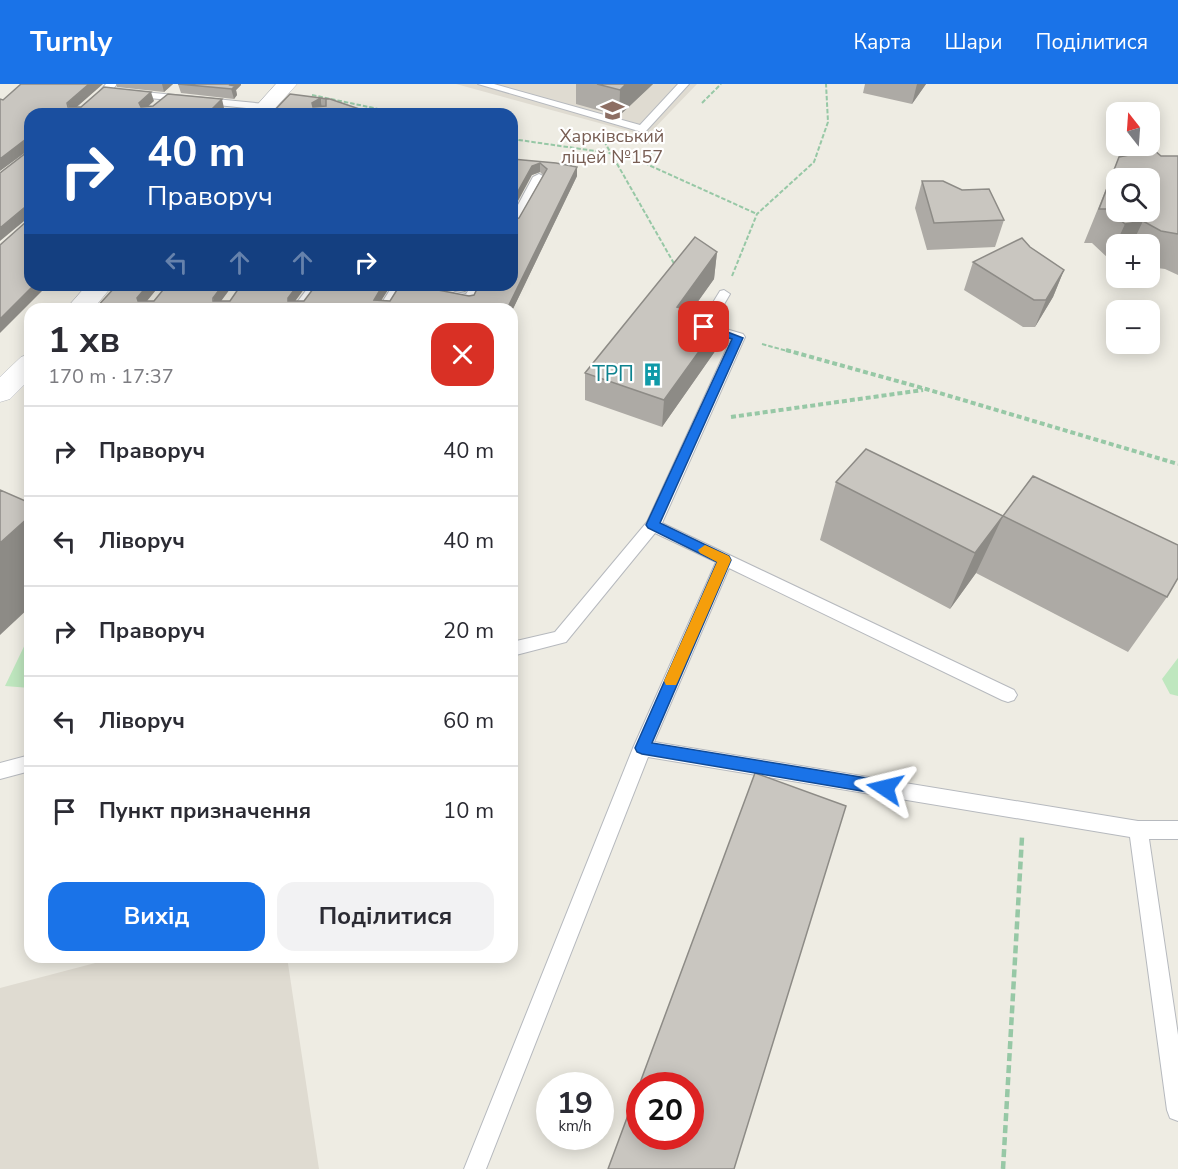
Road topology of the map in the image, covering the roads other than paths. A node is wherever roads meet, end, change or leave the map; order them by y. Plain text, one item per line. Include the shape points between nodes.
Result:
1 (182, 84) edge
2 (483, 84) edge
3 (684, 84) edge
4 (285, 86) edge
5 (108, 87) edge
6 (167, 98) junction
7 (95, 99) edge
8 (158, 106) edge
9 (240, 108) edge
10 (265, 108) edge
11 (539, 177) edge
12 (518, 215) edge
13 (96, 291) edge
14 (440, 293) edge
15 (724, 294) road end
16 (84, 303) edge
17 (465, 303) edge
18 (24, 369) edge
19 (0, 393) edge
20 (653, 525) junction
21 (725, 560) junction
22 (518, 648) edge
23 (1008, 695) dead end
24 (642, 748) junction
25 (24, 765) edge
26 (0, 771) edge
27 (1138, 830) junction
28 (1178, 830) edge
29 (1178, 1110) edge
30 (475, 1169) edge

1 - 6 lane
2 - 3 lane via 642,129
4 - 10 street
5 - 6 lane
5 - 7 lane
6 - 8 lane
6 - 9 lane
11 - 12 lane
13 - 16 street
14 - 17 lane
15 - 20 lane via 704,327 738,338
18 - 19 street
20 - 21 lane
20 - 22 lane via 560,637
21 - 23 lane
21 - 24 lane
24 - 27 lane
24 - 30 lane
25 - 26 lane
27 - 28 lane
27 - 29 lane

